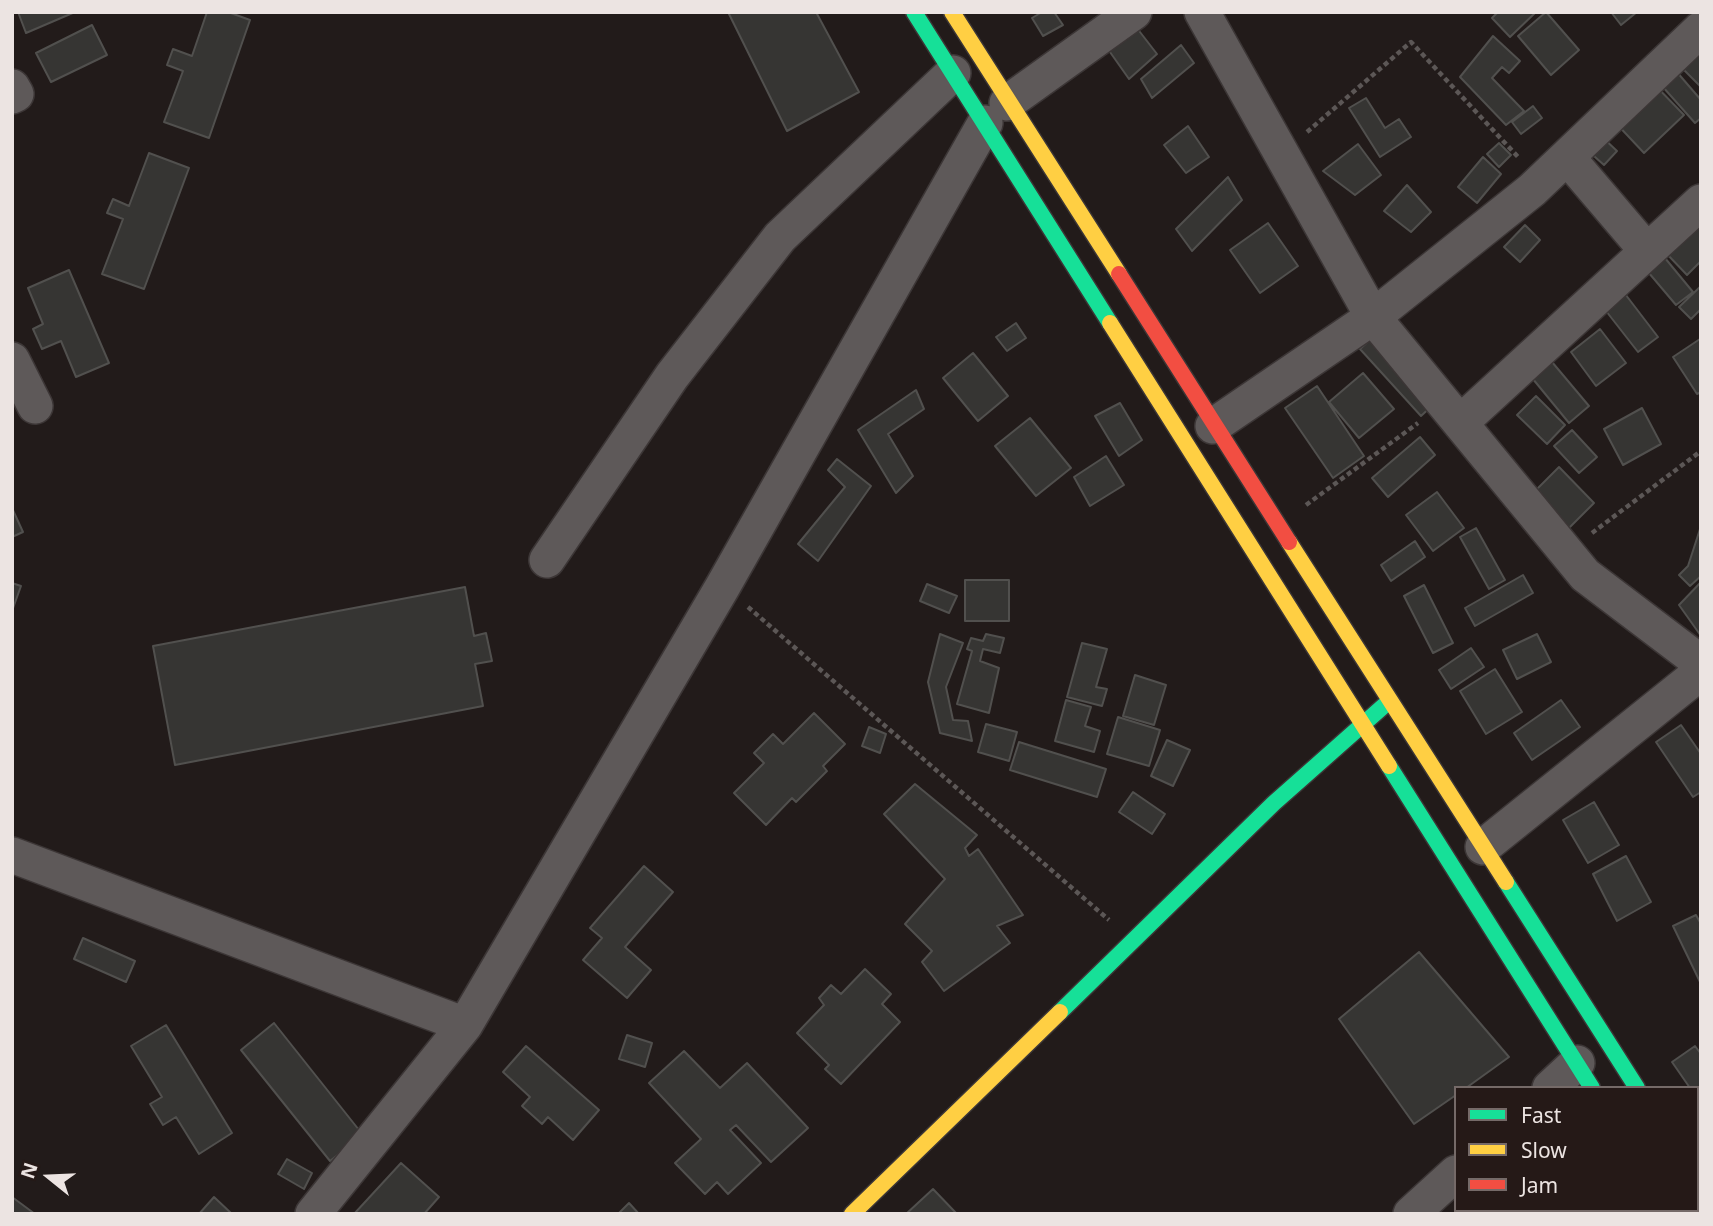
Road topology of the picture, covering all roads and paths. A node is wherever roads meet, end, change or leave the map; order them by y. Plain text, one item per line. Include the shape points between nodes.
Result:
1 (914, 12) edge
2 (952, 12) edge
3 (1134, 12) edge
4 (1202, 12) edge
5 (1701, 29) edge
6 (953, 72) junction
7 (12, 87) edge
8 (12, 96) edge
9 (996, 113) junction
10 (1280, 155) junction
11 (1567, 157) junction
12 (1541, 181) junction
13 (1701, 202) edge
14 (1647, 251) junction
15 (1373, 317) junction
16 (12, 360) edge
17 (34, 406) dead end
18 (1452, 413) junction
19 (1213, 426) junction
20 (1701, 451) edge
21 (1278, 526) junction
22 (1566, 552) junction
23 (547, 560) dead end
24 (723, 586) junction
25 (1701, 663) edge
26 (1701, 672) edge
27 (1389, 701) junction
28 (1364, 722) junction
29 (1483, 847) junction
30 (12, 855) edge
31 (1132, 940) junction
32 (465, 1025) junction
33 (1585, 1075) edge
34 (1555, 1086) edge
35 (1636, 1086) edge
36 (1454, 1175) edge
37 (313, 1214) edge
38 (852, 1214) edge
39 (1411, 1214) edge

1 - 6 main road
2 - 9 main road
3 - 9 street
4 - 10 street
5 - 11 street
6 - 9 main road
6 - 23 street via 780,237 672,376
7 - 8 street via 16,94
9 - 19 main road
9 - 24 street
9 - 28 main road
10 - 12 path via 1410,42
10 - 15 street
11 - 12 street
11 - 14 street
12 - 15 street
13 - 14 street
14 - 18 street
15 - 18 street
15 - 19 street
16 - 17 street
18 - 21 path
18 - 22 street
19 - 21 main road
20 - 22 path
21 - 27 main road
22 - 25 street via 1585,575
24 - 31 path
24 - 32 street
26 - 29 street
27 - 28 main road
27 - 29 main road
28 - 31 main road
28 - 33 main road
29 - 35 main road
30 - 32 street
31 - 38 main road
32 - 37 street
33 - 34 street
36 - 39 street

